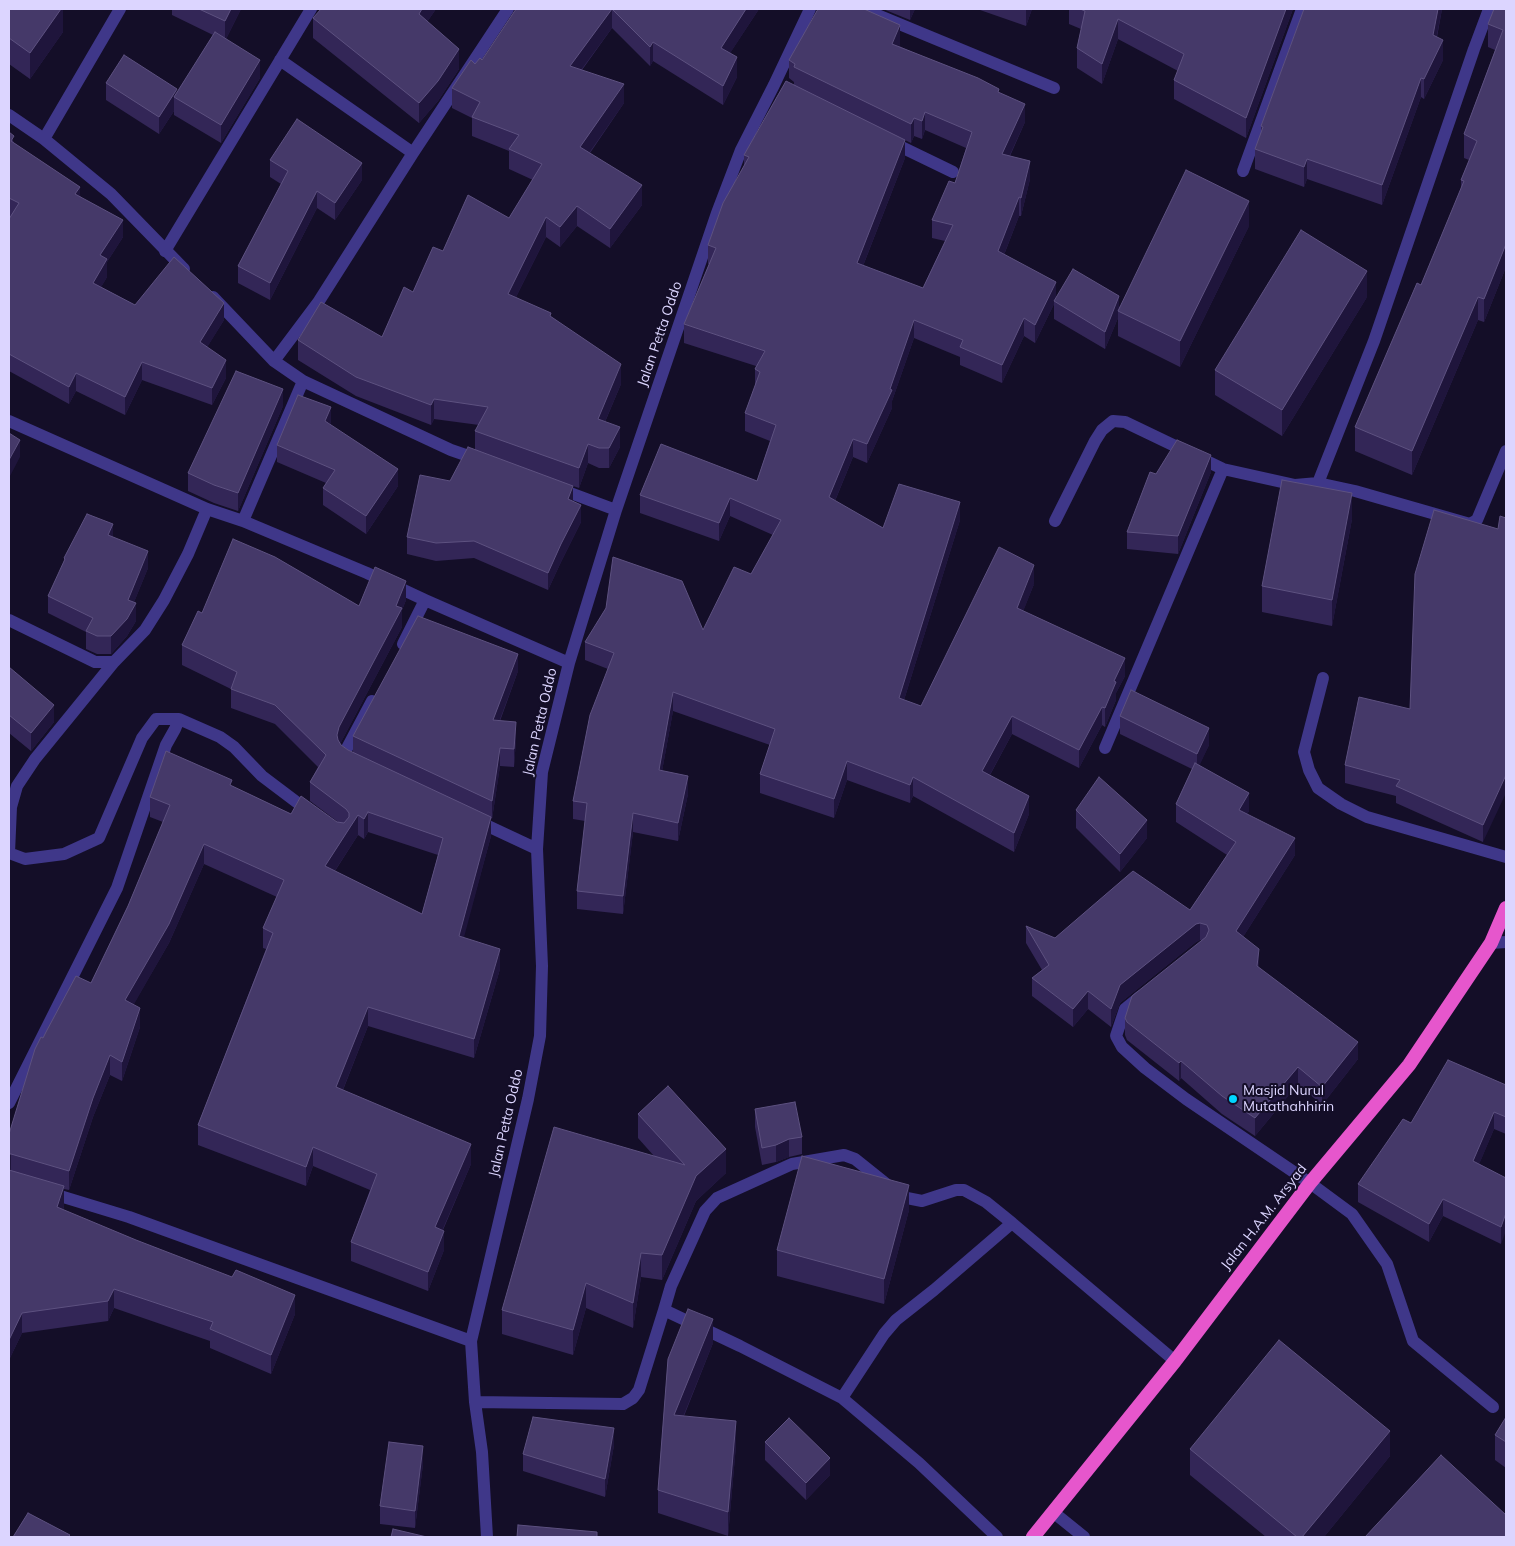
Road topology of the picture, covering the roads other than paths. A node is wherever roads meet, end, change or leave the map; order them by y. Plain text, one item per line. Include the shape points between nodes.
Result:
1 (120, 9) edge
2 (311, 9) edge
3 (508, 9) edge
4 (810, 9) edge
5 (863, 9) edge
6 (1302, 9) edge
7 (1489, 9) edge
8 (280, 60) junction
9 (1054, 88) dead end
10 (9, 115) edge
11 (882, 138) edge
12 (44, 139) junction
13 (413, 154) junction
14 (1243, 171) dead end
15 (953, 172) dead end
16 (166, 251) junction
17 (192, 277) edge
18 (206, 290) edge
19 (274, 362) junction
20 (303, 381) junction
21 (9, 421) edge
22 (1506, 451) edge
23 (488, 463) edge
24 (1222, 469) junction
25 (543, 483) edge
26 (1318, 484) junction
27 (207, 509) junction
28 (616, 510) junction
29 (1056, 521) dead end
30 (243, 522) junction
31 (425, 600) junction
32 (9, 620) edge
33 (397, 655) edge
34 (114, 662) junction
35 (569, 663) junction
36 (1323, 678) dead end
37 (378, 689) edge
38 (179, 719) junction
39 (1105, 748) dead end
40 (361, 767) edge
41 (466, 816) edge
42 (317, 817) edge
43 (537, 849) junction
44 (1506, 856) edge
45 (1506, 908) edge
46 (1506, 942) edge
47 (1491, 943) junction
48 (1150, 988) edge
49 (9, 1103) edge
50 (1310, 1183) junction
51 (36, 1189) edge
52 (1012, 1223) junction
53 (664, 1310) junction
54 (471, 1342) junction
55 (1175, 1360) junction
56 (842, 1398) junction
57 (475, 1402) junction
58 (1494, 1407) dead end
59 (1053, 1512) junction
60 (487, 1537) edge
61 (997, 1537) edge
62 (1033, 1537) edge
63 (1084, 1537) edge

1 - 12 street
2 - 8 street
3 - 13 street
4 - 28 street, Jalan Petta Oddo via 778,87 740,150
5 - 9 street
6 - 14 street
7 - 26 street via 1374,341
8 - 13 street
8 - 16 street
10 - 12 street
11 - 15 street
12 - 16 street via 111,194
13 - 19 street via 319,301
16 - 17 street
18 - 19 street
19 - 20 street
20 - 23 street via 451,450
20 - 30 street
21 - 27 street
22 - 26 street via 1477,520 1470,524 1355,491
24 - 26 street via 1295,485
24 - 29 street via 1126,422 1113,421 1095,441
24 - 39 street
25 - 28 street
27 - 30 street
27 - 34 street via 164,600 145,630
28 - 35 street, Jalan Petta Oddo
30 - 31 street
31 - 33 street
31 - 35 street
32 - 34 street via 95,662
34 - 38 street via 17,786 11,807 9,853 26,859 64,854 99,838 142,738 156,719
35 - 43 street, Jalan Petta Oddo via 542,772
36 - 44 street via 1304,752 1318,788 1340,804 1367,817
37 - 40 street via 345,753 346,758
38 - 42 street via 220,737 262,776
38 - 49 street via 166,745 117,888
41 - 43 street
43 - 54 street, Jalan Petta Oddo via 542,966 540,1036
45 - 47 highway, Jalan H.A.M. Arsyad
46 - 47 street
47 - 50 highway, Jalan H.A.M. Arsyad via 1409,1065
48 - 50 street via 1124,1009 1116,1036 1122,1047 1186,1099
50 - 55 highway, Jalan H.A.M. Arsyad
50 - 58 street via 1352,1214 1387,1264 1413,1341
51 - 54 street via 129,1216
52 - 53 street via 986,1202 964,1190 922,1201 907,1198 855,1159 844,1155 792,1164 717,1198 705,1211 671,1286
52 - 55 street
52 - 56 street via 896,1320
53 - 56 street
53 - 57 street via 639,1390 624,1404
54 - 57 street, Jalan Petta Oddo
55 - 59 highway, Jalan H.A.M. Arsyad
56 - 61 street via 919,1463
57 - 60 street, Jalan Petta Oddo via 482,1452
59 - 62 highway, Jalan H.A.M. Arsyad
59 - 63 street

